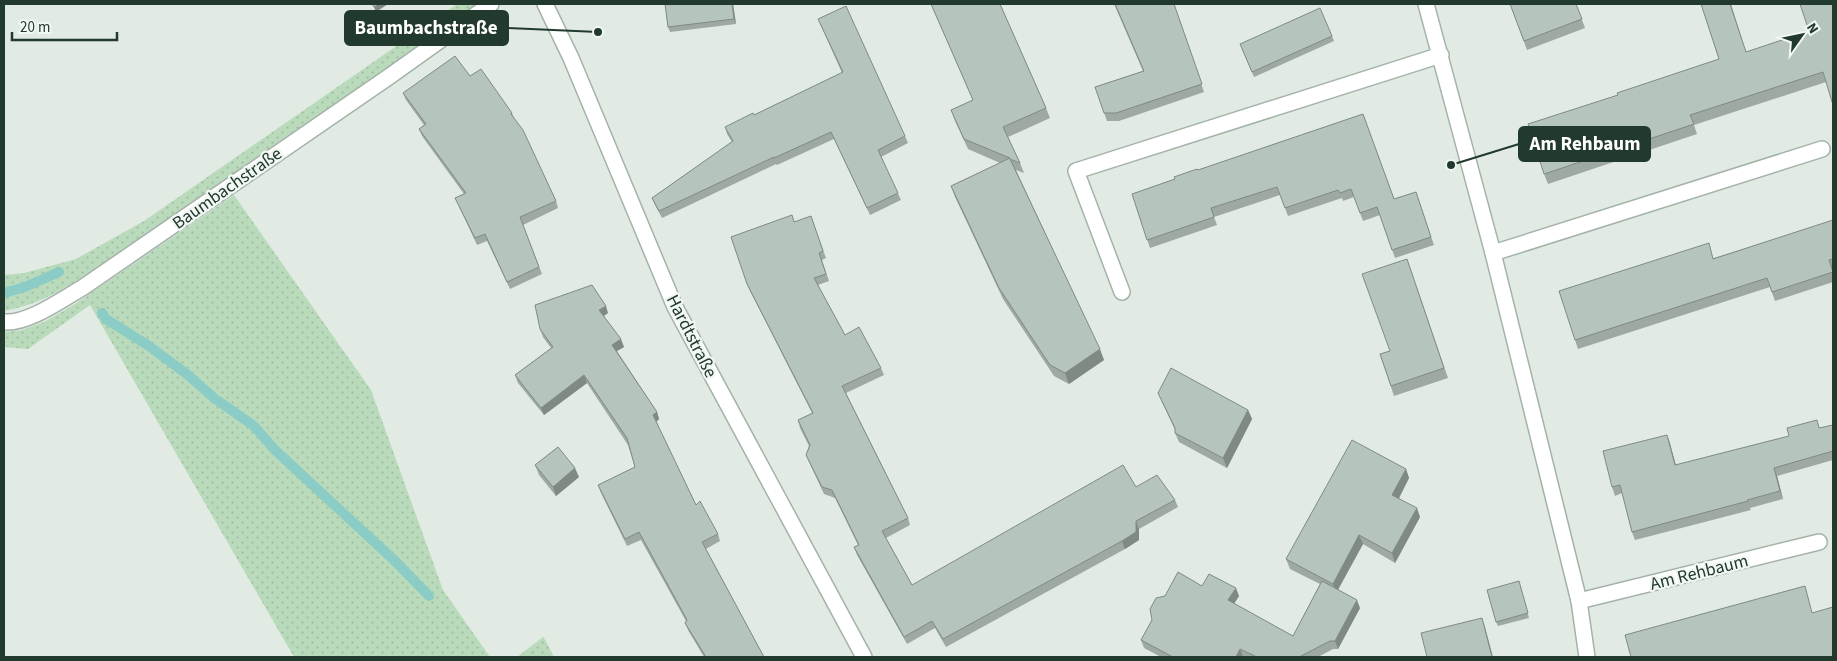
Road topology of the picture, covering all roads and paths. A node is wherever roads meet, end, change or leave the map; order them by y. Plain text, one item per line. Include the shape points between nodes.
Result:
1 (491, 4) edge
2 (545, 4) edge
3 (1426, 4) edge
4 (1441, 55) junction
5 (1822, 149) dead end
6 (1493, 253) junction
7 (1122, 292) dead end
8 (4, 322) edge
9 (1819, 542) dead end
10 (1579, 601) junction
11 (864, 657) edge
12 (1587, 657) edge

1 - 8 street, Baumbachstraße via 82,288 36,314
2 - 11 street, Hardtstraße via 571,58 675,307
3 - 4 street
4 - 6 street
4 - 7 street via 1076,171
5 - 6 street
6 - 10 street
9 - 10 street, Am Rehbaum
10 - 12 street

